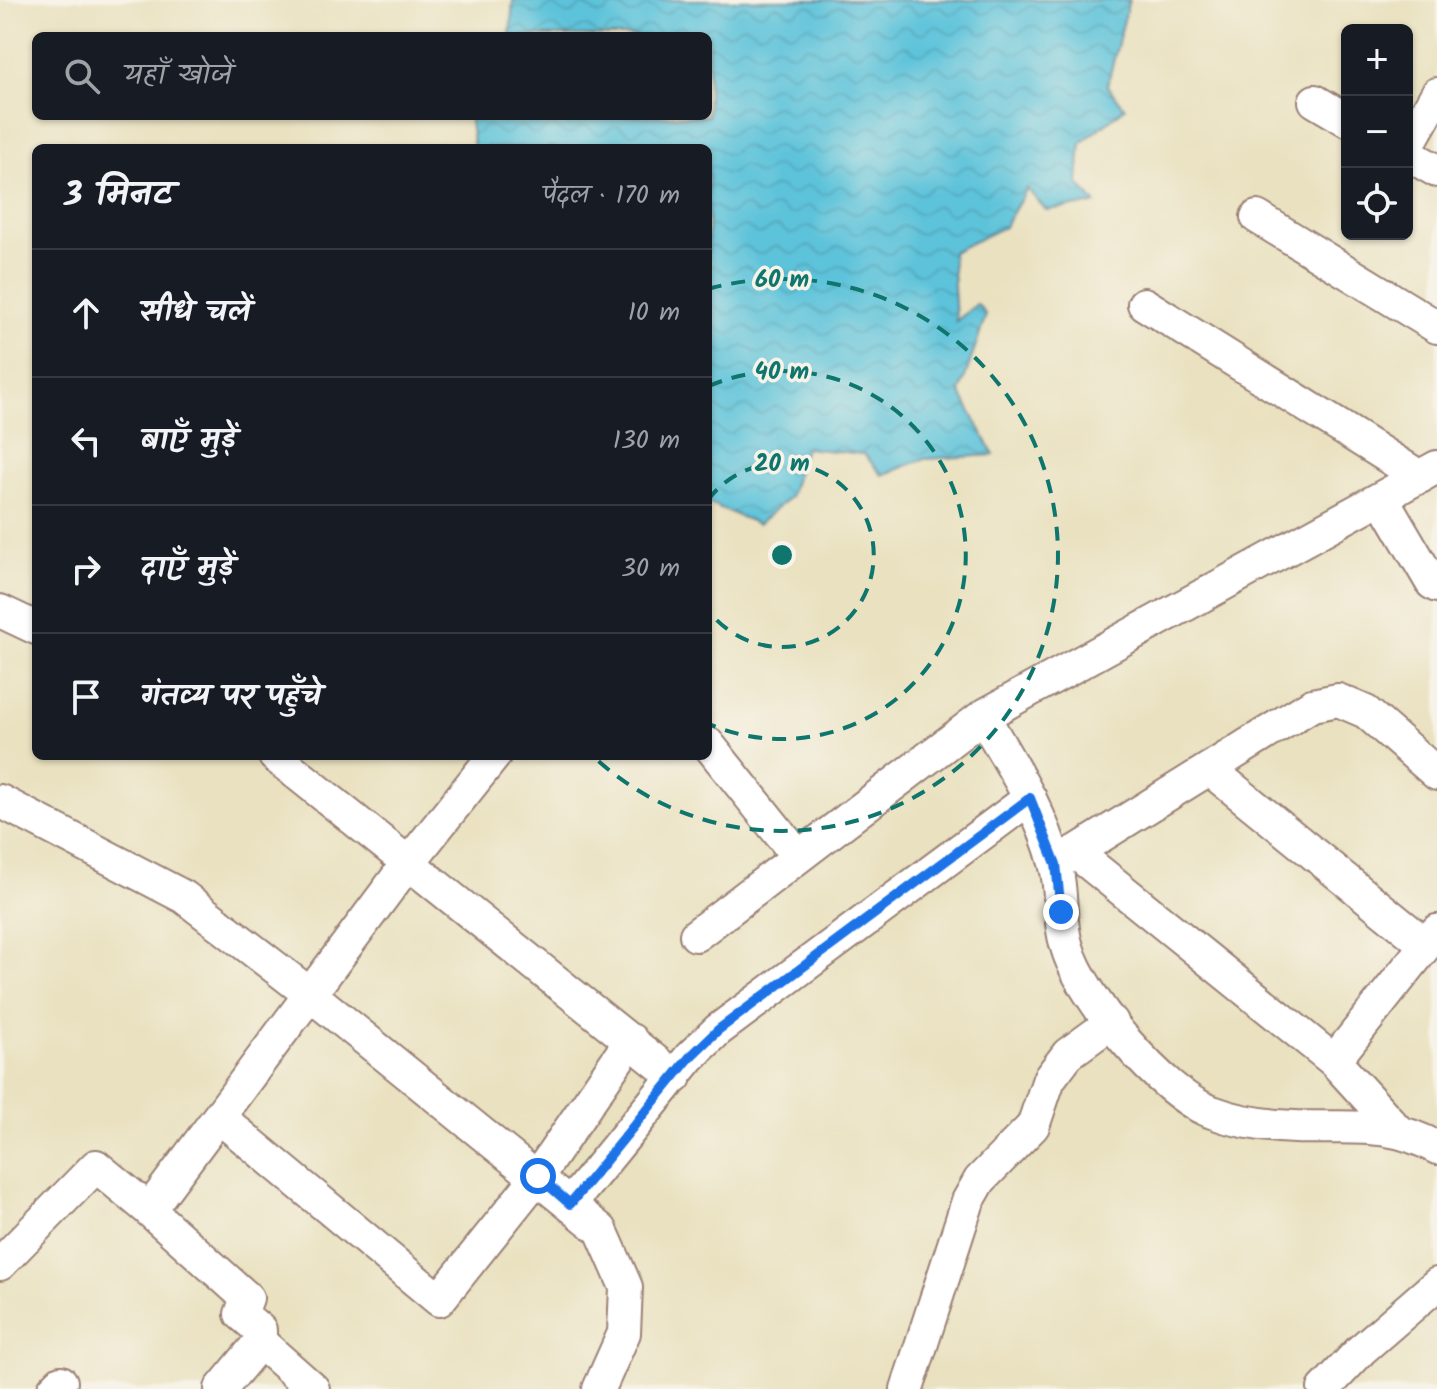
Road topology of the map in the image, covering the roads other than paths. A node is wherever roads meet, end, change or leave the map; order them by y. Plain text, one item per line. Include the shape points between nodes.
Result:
1 (1437, 94) edge
2 (1315, 101) dead end
3 (1341, 116) edge
4 (1413, 136) edge
5 (1413, 157) edge
6 (1437, 171) edge
7 (1257, 217) dead end
8 (1144, 304) dead end
9 (1437, 327) edge
10 (1428, 472) edge
11 (1382, 498) junction
12 (1437, 586) edge
13 (0, 611) edge
14 (32, 626) edge
15 (983, 716) junction
16 (712, 749) edge
17 (280, 760) edge
18 (491, 760) edge
19 (1209, 769) junction
20 (1437, 774) edge
21 (1030, 798) junction
22 (0, 801) edge
23 (797, 855) junction
24 (1065, 858) junction
25 (408, 864) junction
26 (696, 935) dead end
27 (1431, 938) edge
28 (311, 995) junction
29 (1112, 1022) junction
30 (631, 1040) junction
31 (1334, 1061) junction
32 (675, 1077) junction
33 (219, 1117) junction
34 (1397, 1130) junction
35 (1437, 1148) edge
36 (538, 1176) junction
37 (570, 1204) junction
38 (149, 1210) junction
39 (0, 1264) edge
40 (1437, 1284) edge
41 (260, 1342) junction
42 (1334, 1386) edge
43 (221, 1389) edge
44 (313, 1389) edge
45 (599, 1389) edge
46 (907, 1389) edge

1 - 4 street
2 - 3 street
5 - 6 street
7 - 9 street
8 - 10 street
10 - 11 street
11 - 12 street
11 - 15 street
13 - 14 street
15 - 21 street
15 - 23 street
16 - 23 street
17 - 25 street
18 - 25 street
19 - 20 street via 1312,705 1338,700 1366,712
19 - 24 street
19 - 27 street
21 - 24 street
21 - 32 street via 718,1030
22 - 28 street via 184,897
23 - 26 street
24 - 29 street via 1067,948
24 - 31 street
25 - 28 street
25 - 30 street
27 - 31 street
28 - 33 street
28 - 36 street
29 - 34 street via 1169,1087 1207,1111 1268,1125
29 - 46 street via 1068,1054 1049,1079 1033,1126 980,1180 968,1201
30 - 32 street
30 - 36 street
31 - 34 street
32 - 37 street
33 - 36 street via 439,1300
33 - 38 street
34 - 35 street
36 - 37 street
37 - 45 street via 601,1230 626,1287 624,1333
38 - 39 street via 96,1166
38 - 41 street via 247,1298 241,1314 260,1330
40 - 42 street via 1361,1350
41 - 43 street
41 - 44 street

